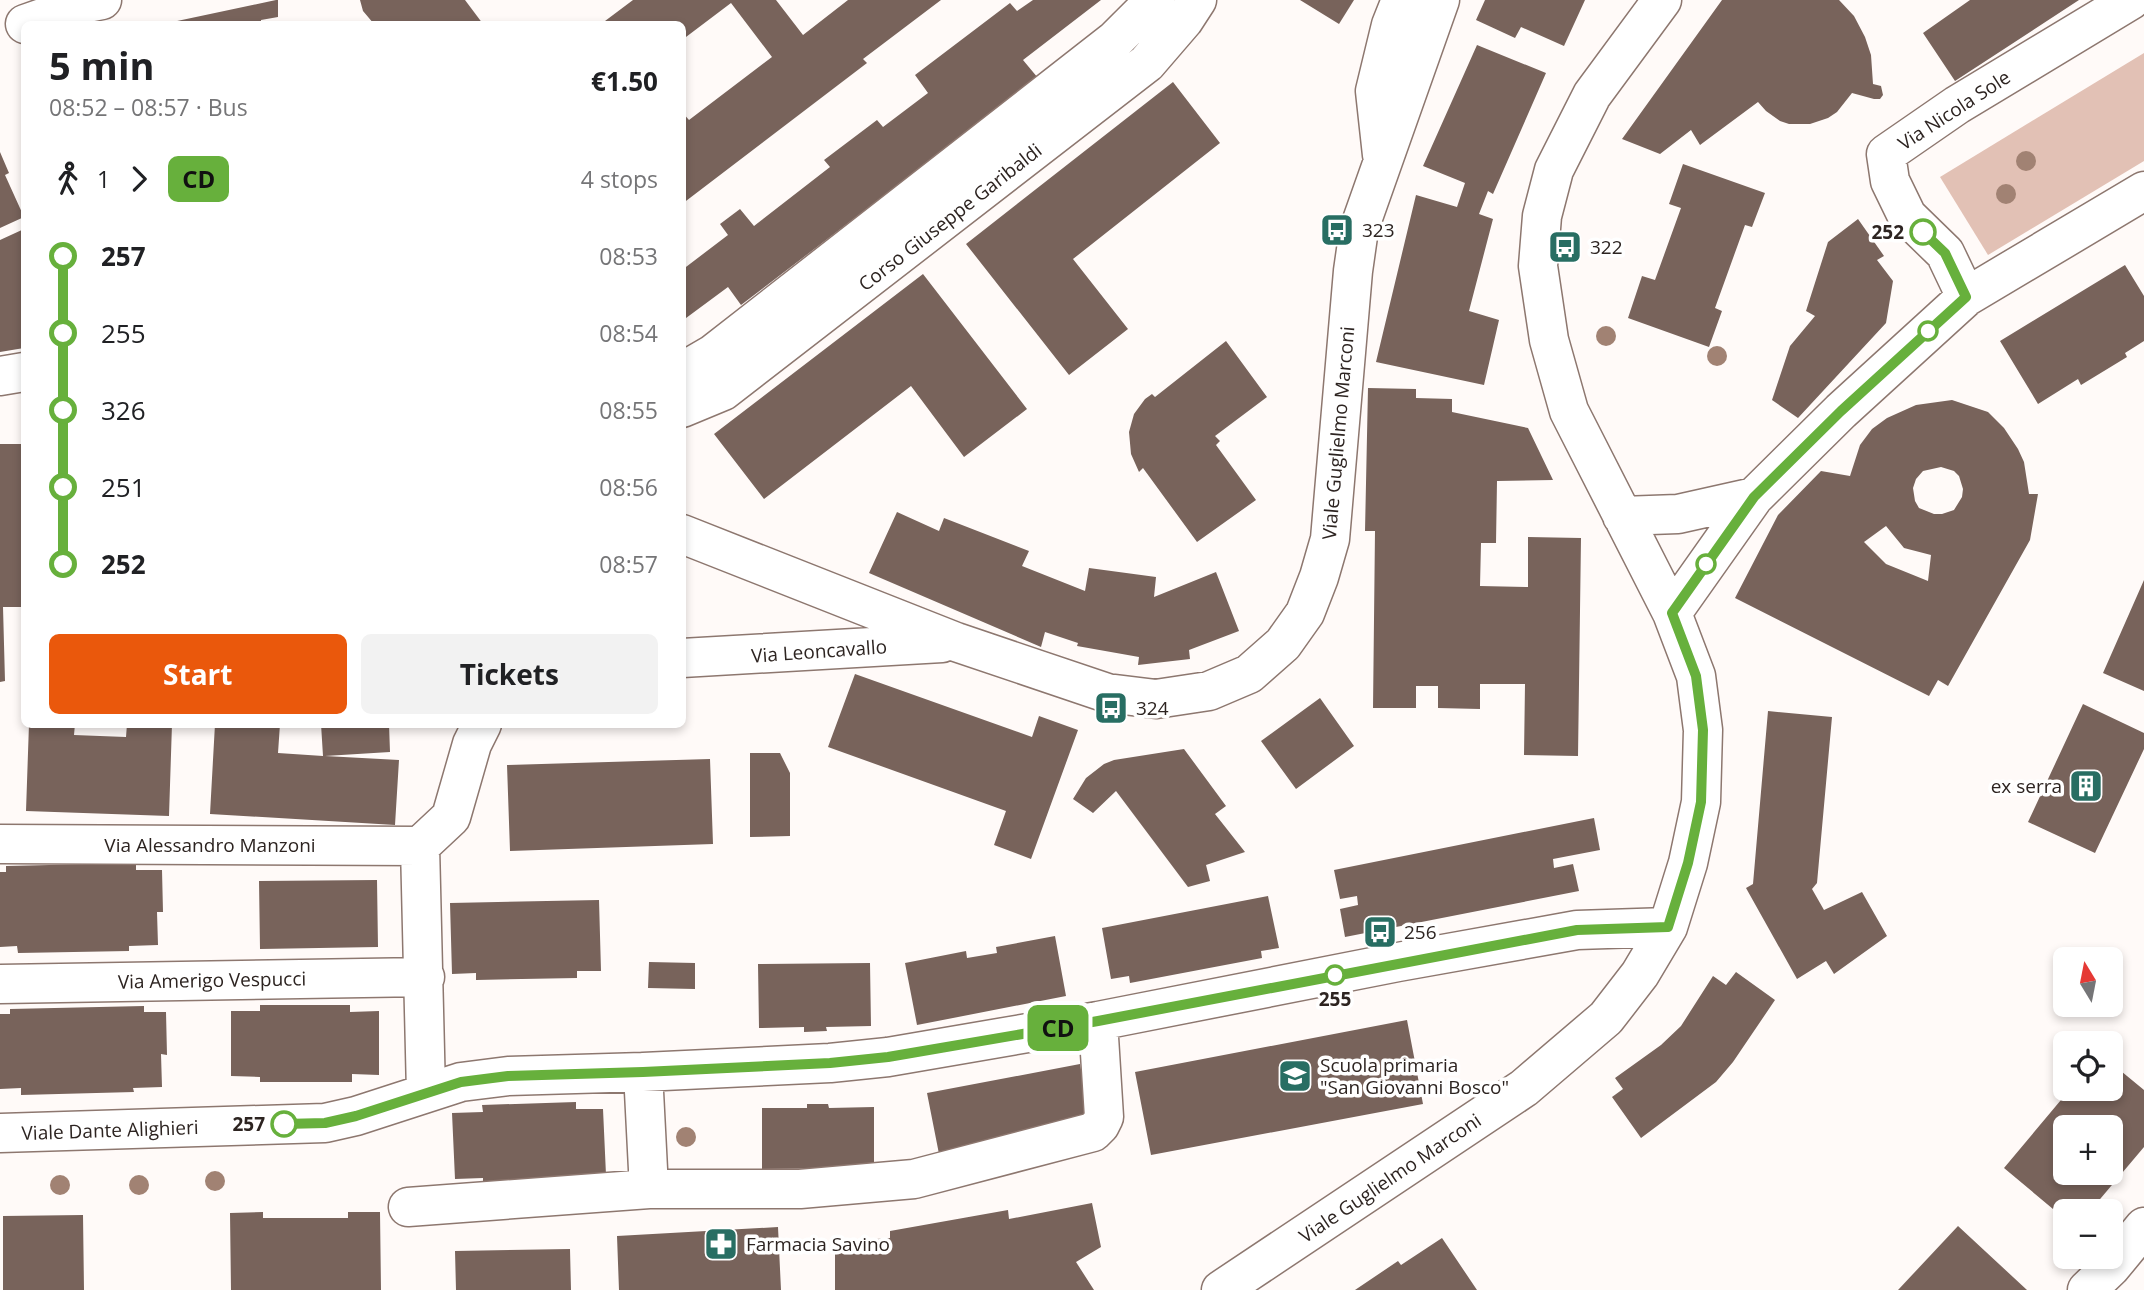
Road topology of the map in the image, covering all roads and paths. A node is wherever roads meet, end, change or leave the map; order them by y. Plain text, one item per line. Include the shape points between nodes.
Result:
1 (102, 0) edge
2 (1155, 0) edge
3 (1197, 0) edge
4 (1401, 0) edge
5 (1440, 0) edge
6 (1662, 0) edge
7 (2131, 0) edge
8 (34, 21) edge
9 (21, 26) edge
10 (0, 34) edge
11 (1384, 164) junction
12 (2144, 191) edge
13 (1966, 297) junction
14 (686, 370) edge
15 (21, 372) edge
16 (0, 376) edge
17 (686, 406) edge
18 (1754, 497) junction
19 (1622, 516) junction
20 (686, 536) edge
21 (1672, 613) junction
22 (956, 642) junction
23 (686, 658) edge
24 (480, 728) edge
25 (0, 844) edge
26 (420, 846) junction
27 (1668, 927) junction
28 (425, 978) junction
29 (0, 984) edge
30 (1098, 1021) junction
31 (643, 1072) junction
32 (426, 1093) junction
33 (0, 1133) edge
34 (649, 1189) junction
35 (408, 1207) dead end
36 (2144, 1227) edge
37 (1222, 1290) edge
38 (2087, 1290) edge

1 - 8 street
2 - 14 street, Corso Giuseppe Garibaldi via 1104,48 713,354
3 - 17 street, Corso Giuseppe Garibaldi via 1147,63 723,391
4 - 11 street via 1375,91
5 - 11 street, Viale Guglielmo Marconi
6 - 19 street, Viale Guglielmo Marconi via 1592,95 1554,170 1542,216 1539,253 1549,340 1569,411
7 - 13 street, Via Nicola Sole via 1957,105 1886,154 1890,181 1907,216 1945,253
9 - 10 street
11 - 22 street, Viale Guglielmo Marconi via 1359,229 1330,539 1305,613 1283,644 1250,674 1209,691 1156,699 1107,693
12 - 13 street
13 - 18 street
15 - 16 street
18 - 19 street via 1678,514
18 - 21 street
19 - 21 street, Viale Guglielmo Marconi
20 - 22 street, Viale Guglielmo Marconi
21 - 27 street, Viale Guglielmo Marconi via 1696,676 1703,730 1701,802
22 - 23 street, Via Leoncavallo
24 - 26 street via 451,817
25 - 26 street, Via Alessandro Manzoni
26 - 28 street
27 - 30 street, Viale Dante Alighieri via 1577,930
27 - 37 street, Viale Guglielmo Marconi via 1606,1018 1524,1088
28 - 29 street, Via Amerigo Vespucci
28 - 32 street
30 - 31 street, Viale Dante Alighieri via 888,1057
30 - 34 street via 1104,1117 1093,1132 914,1179 800,1189
31 - 32 street, Viale Dante Alighieri via 508,1076 461,1082
31 - 34 street
32 - 33 street, Viale Dante Alighieri via 325,1123
34 - 35 street
36 - 38 street

